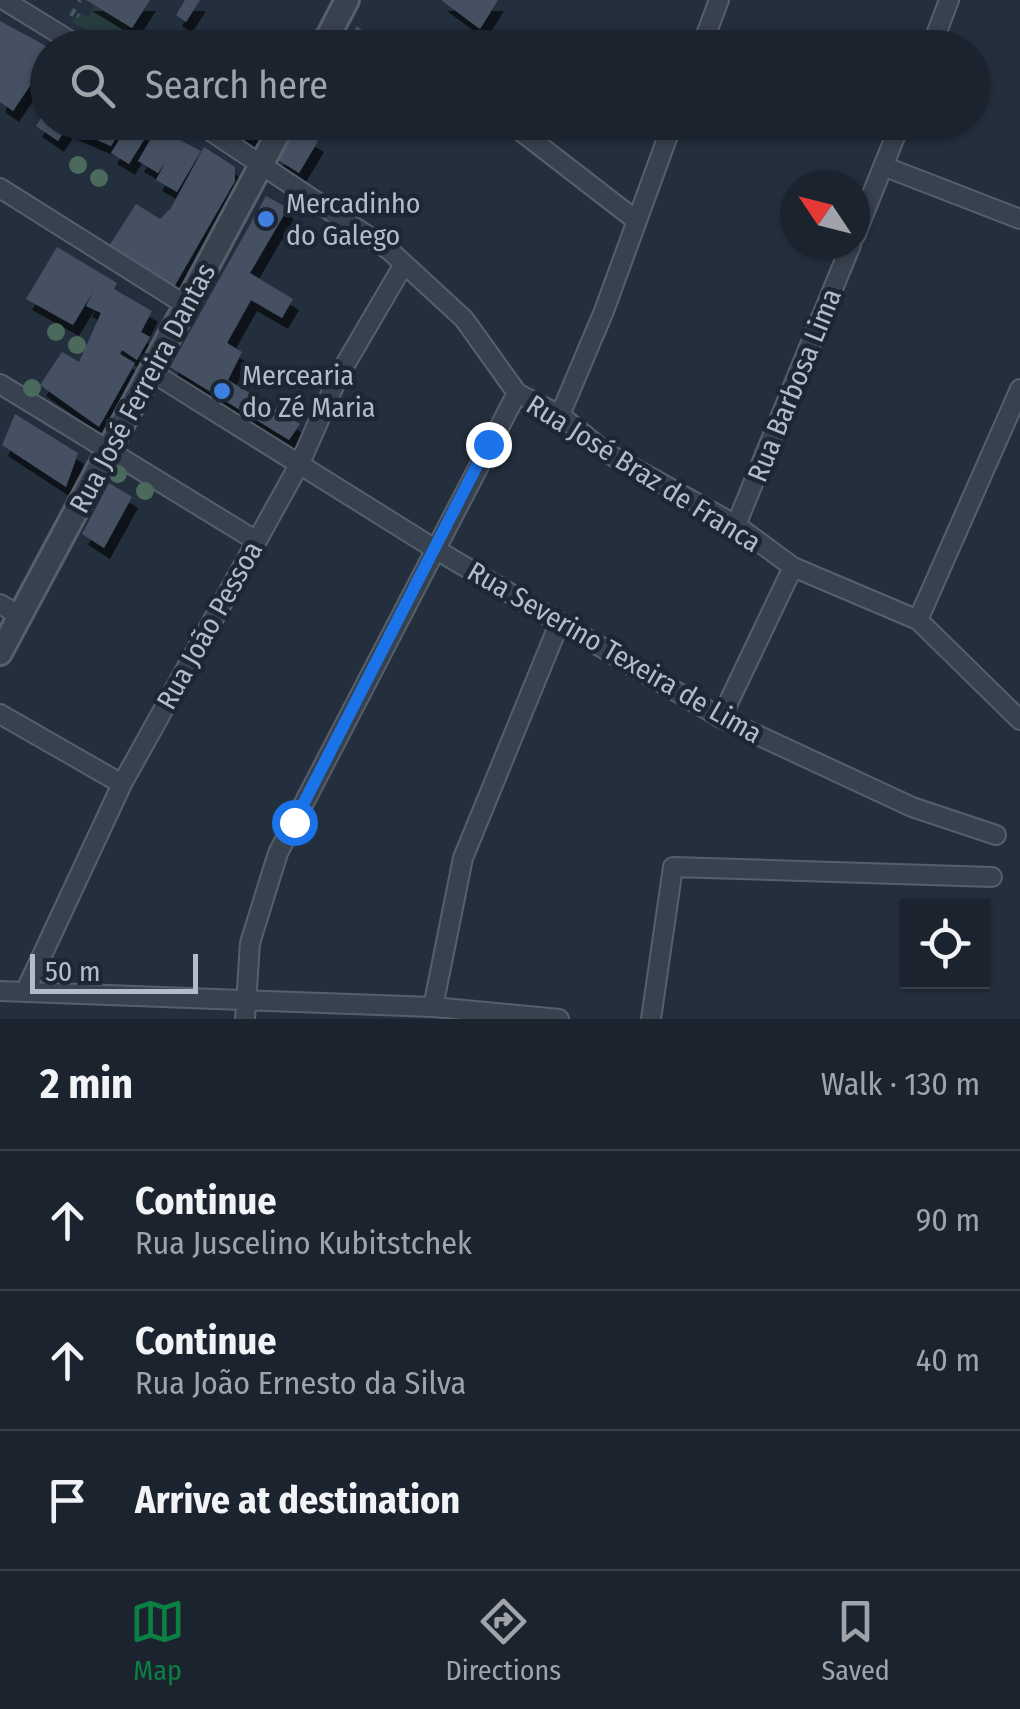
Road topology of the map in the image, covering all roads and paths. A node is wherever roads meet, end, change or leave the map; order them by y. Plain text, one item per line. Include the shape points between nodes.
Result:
1 (4, 0) edge
2 (347, 0) edge
3 (719, 0) edge
4 (950, 0) edge
5 (53, 30) edge
6 (331, 30) edge
7 (708, 30) edge
8 (938, 30) edge
9 (222, 140) edge
10 (275, 140) edge
11 (532, 140) edge
12 (666, 140) edge
13 (894, 140) edge
14 (884, 166) junction
15 (261, 167) junction
16 (0, 188) edge
17 (870, 200) edge
18 (1020, 219) edge
19 (636, 221) junction
20 (845, 260) edge
21 (404, 264) junction
22 (184, 304) junction
23 (150, 371) junction
24 (0, 384) edge
25 (1020, 390) edge
26 (517, 393) junction
27 (560, 415) junction
28 (108, 451) junction
29 (300, 464) junction
30 (736, 525) junction
31 (255, 540) junction
32 (435, 549) junction
33 (793, 567) junction
34 (10, 610) edge
35 (918, 620) junction
36 (559, 624) junction
37 (0, 653) edge
38 (0, 714) edge
39 (721, 718) junction
40 (1020, 720) edge
41 (122, 784) junction
42 (996, 835) dead end
43 (992, 877) dead end
44 (0, 991) edge
45 (25, 992) junction
46 (246, 998) junction
47 (433, 1006) junction
48 (245, 1019) edge
49 (559, 1019) edge
50 (651, 1019) edge

1 - 5 street
2 - 6 street
3 - 7 street
4 - 8 street
9 - 15 street, Rua José Braz de Franca
10 - 15 street, Rua José Ferreira Dantas
11 - 19 street
12 - 19 street
13 - 14 street
14 - 17 street
14 - 18 street
15 - 21 street, Rua José Braz de Franca
15 - 22 street, Rua José Ferreira Dantas
16 - 22 street
19 - 27 street
20 - 30 street, Rua Barbosa Lima
21 - 26 street, Rua José Braz de Franca via 464,319
21 - 29 street, Rua João Pessoa via 339,375
22 - 23 street, Rua José Ferreira Dantas
23 - 28 street, Rua José Ferreira Dantas
23 - 29 street, Rua Severino Texeira de Lima
24 - 28 street
25 - 35 street
26 - 27 street, Rua José Braz de Franca
26 - 32 street
27 - 30 street, Rua José Braz de Franca via 607,453
28 - 31 street
28 - 34 street, Rua José Ferreira Dantas
29 - 31 street, Rua João Pessoa
29 - 32 street, Rua Severino Texeira de Lima
30 - 33 street, Rua José Braz de Franca
31 - 41 street, Rua João Pessoa
32 - 36 street, Rua Severino Texeira de Lima
32 - 46 street via 278,853 250,943
33 - 35 street, Rua José Braz de Franca
33 - 39 street
34 - 37 street, Rua José Ferreira Dantas
35 - 40 street, Rua José Braz de Franca
36 - 39 street, Rua Severino Texeira de Lima
36 - 47 street via 462,858
38 - 41 street
39 - 42 street, Rua Severino Texeira de Lima via 912,806
41 - 45 street, Rua João Pessoa
43 - 50 street via 673,867
44 - 45 street
45 - 46 street
46 - 47 street
46 - 48 street
47 - 49 street

